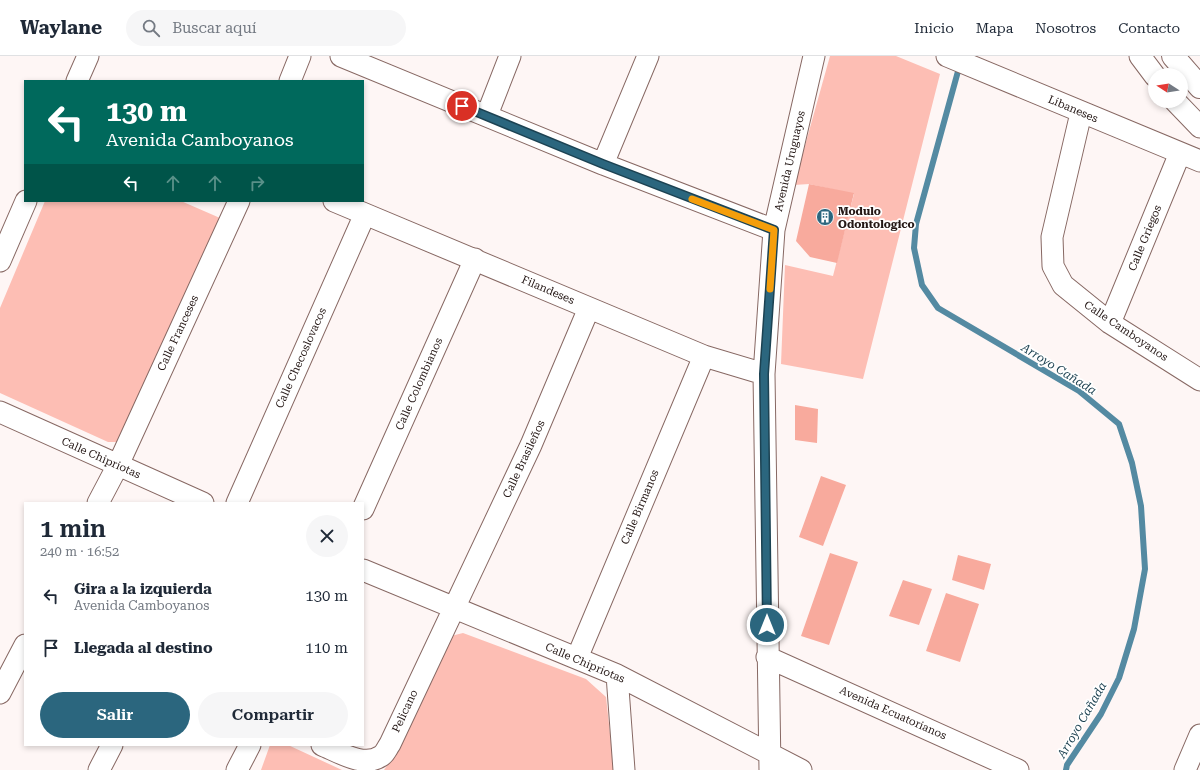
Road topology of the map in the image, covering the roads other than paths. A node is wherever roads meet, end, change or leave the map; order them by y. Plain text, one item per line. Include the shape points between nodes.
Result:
1 (88, 56) edge
2 (300, 56) edge
3 (341, 56) edge
4 (510, 56) edge
5 (648, 56) edge
6 (814, 56) edge
7 (1140, 56) edge
8 (1173, 56) edge
9 (948, 57) edge
10 (370, 61) edge
11 (1149, 68) edge
12 (77, 80) edge
13 (290, 80) edge
14 (1200, 87) edge
15 (1181, 108) edge
16 (1081, 113) junction
17 (487, 115) junction
18 (1200, 128) edge
19 (1180, 152) junction
20 (1200, 161) edge
21 (603, 164) junction
22 (26, 202) edge
23 (238, 202) edge
24 (336, 202) edge
25 (365, 214) junction
26 (774, 230) junction
27 (474, 260) junction
28 (0, 261) edge
29 (589, 308) junction
30 (1110, 323) junction
31 (704, 356) junction
32 (764, 374) junction
33 (1200, 380) edge
34 (0, 412) edge
35 (118, 465) junction
36 (99, 502) edge
37 (201, 502) edge
38 (237, 502) edge
39 (364, 508) edge
40 (364, 570) edge
41 (453, 608) junction
42 (24, 647) edge
43 (767, 657) junction
44 (577, 658) junction
45 (617, 675) junction
46 (0, 693) edge
47 (1200, 735) edge
48 (111, 746) edge
49 (249, 746) edge
50 (324, 746) edge
51 (769, 761) edge
52 (99, 770) edge
53 (237, 770) edge
54 (624, 770) edge
55 (801, 770) edge
56 (1018, 770) edge
57 (1185, 770) edge

1 - 12 street
2 - 13 street
3 - 10 street
4 - 17 street
5 - 21 street
6 - 26 street, Avenida Uruguayos
7 - 11 street
8 - 14 main road
9 - 16 street, Libaneses via 980,68
10 - 17 street
15 - 18 street
16 - 19 street, Libaneses
16 - 30 street, Calle Camboyanos via 1052,237 1053,266 1063,285
17 - 21 street
19 - 20 street, Libaneses
19 - 30 street, Calle Griegos
21 - 26 street
22 - 28 street
23 - 35 street, Calle Franceses
24 - 25 street, Filandeses
25 - 27 street, Filandeses
25 - 38 street, Calle Checoslovacos
26 - 32 street, Avenida Uruguayos
27 - 29 street, Filandeses
27 - 39 street, Calle Colombianos
29 - 31 street, Filandeses
29 - 41 street, Calle Brasileños via 531,445
30 - 33 street, Calle Camboyanos
31 - 32 street, Filandeses
31 - 44 street, Calle Birmanos
32 - 43 street, Avenida Uruguayos
34 - 35 street, Calle Chipriotas
35 - 36 street, Calle Franceses
35 - 37 street, Calle Chipriotas
40 - 41 street, Calle Chipriotas
41 - 44 street, Calle Chipriotas
41 - 50 street, Pelicano via 390,744 382,756 371,761 358,760
42 - 46 street
43 - 51 street, Avenida Uruguayos
43 - 56 street, Avenida Ecuatorianos
44 - 45 street, Calle Chipriotas
45 - 51 street, Calle Chipriotas
45 - 54 street
47 - 57 street
48 - 52 street
49 - 53 street
51 - 55 street, Calle Chipriotas

